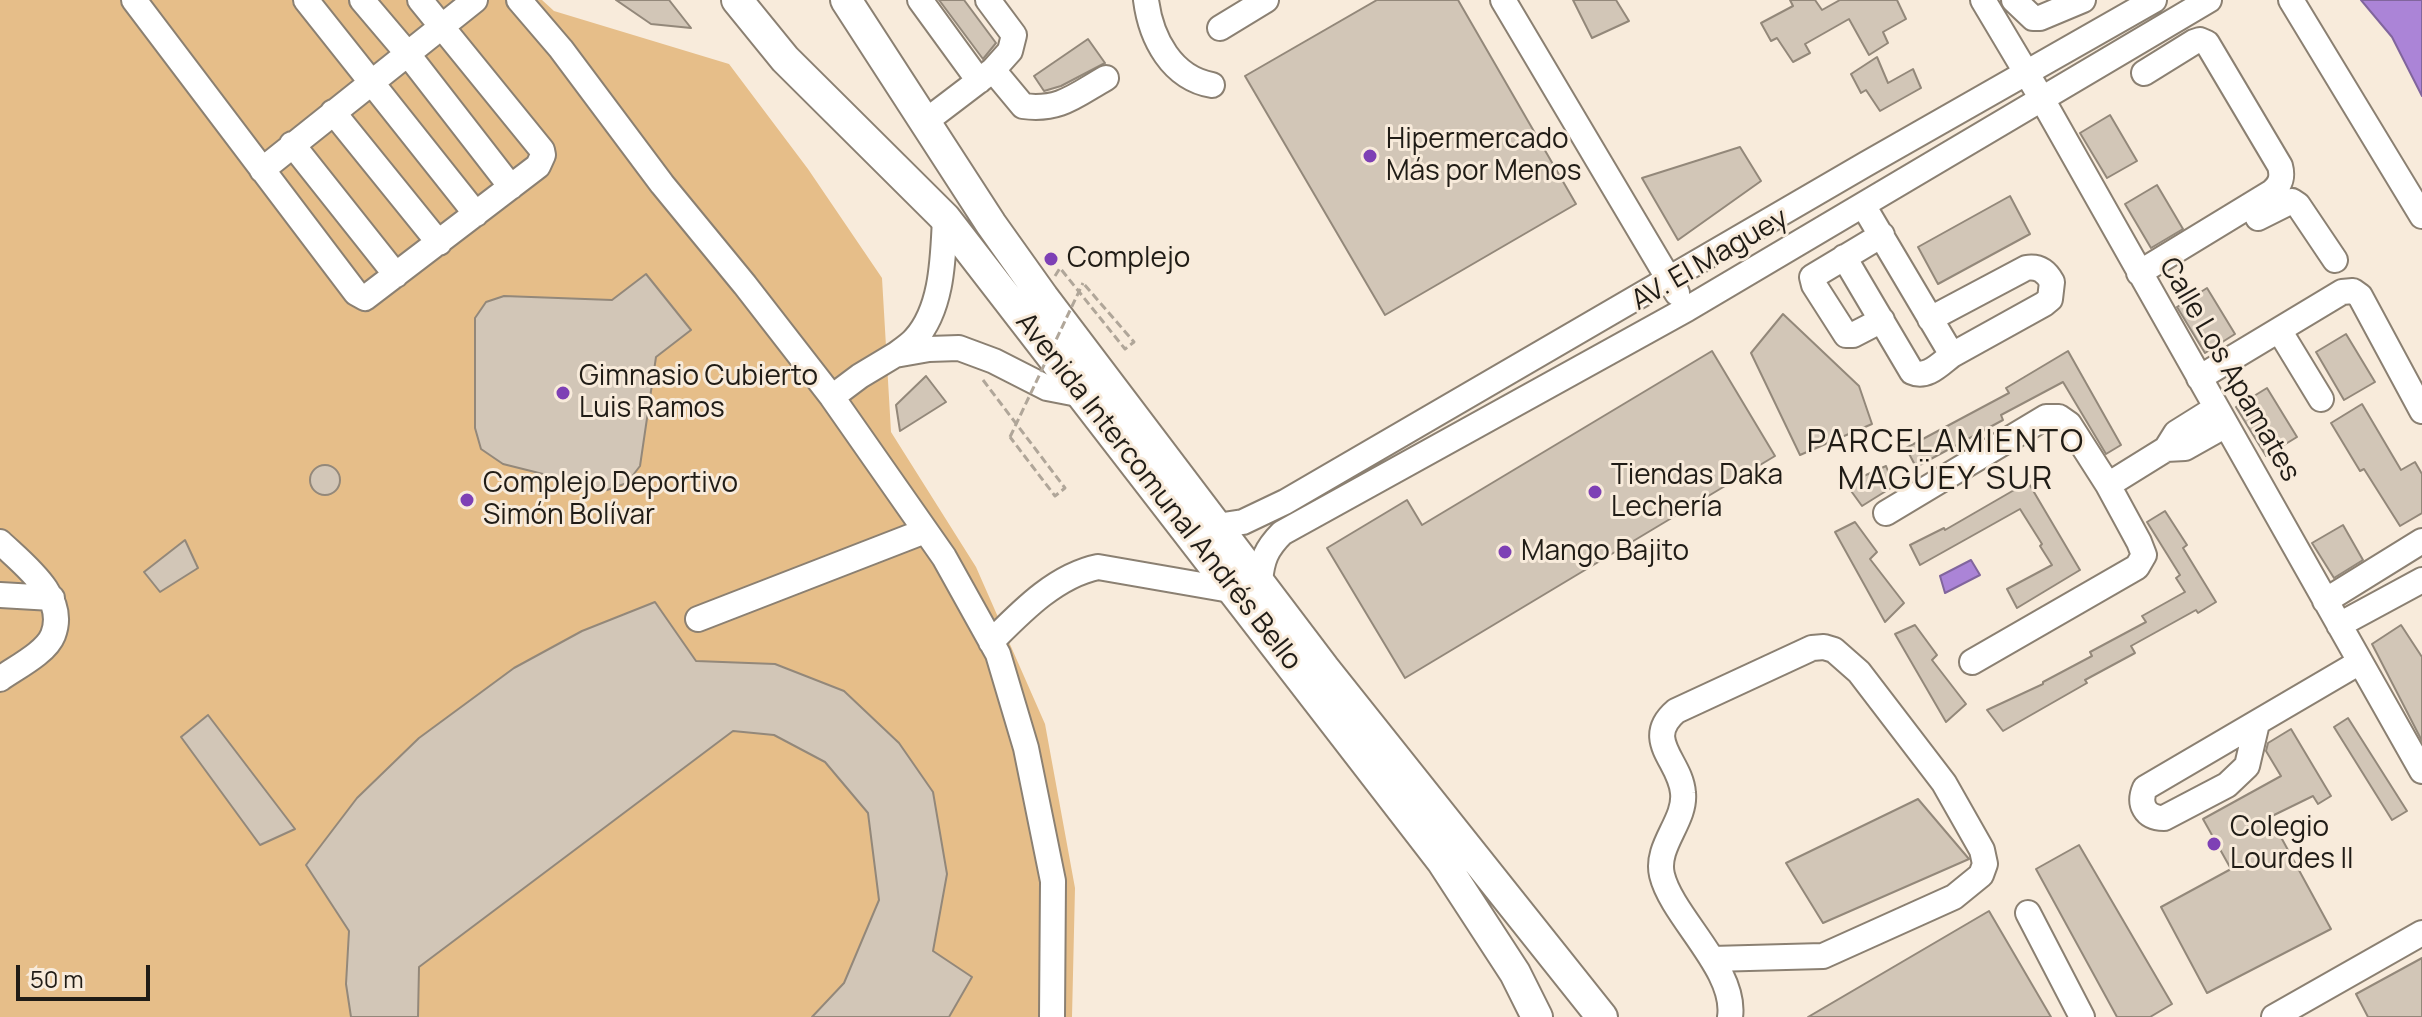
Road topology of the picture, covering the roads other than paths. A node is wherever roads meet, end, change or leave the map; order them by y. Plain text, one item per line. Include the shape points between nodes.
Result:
1 (134, 0) edge
2 (306, 0) edge
3 (362, 0) edge
4 (420, 0) edge
5 (475, 0) edge
6 (519, 0) edge
7 (737, 0) edge
8 (846, 0) edge
9 (920, 0) edge
10 (988, 0) edge
11 (1146, 0) edge
12 (1266, 0) edge
13 (1503, 0) edge
14 (1983, 0) edge
15 (2014, 0) edge
16 (2083, 0) edge
17 (2099, 0) edge
18 (2154, 0) edge
19 (2209, 0) edge
20 (2291, 0) edge
21 (2115, 22) junction
22 (442, 26) junction
23 (1220, 28) dead end
24 (407, 53) junction
25 (2027, 73) junction
26 (2144, 73) dead end
27 (986, 76) junction
28 (1106, 78) dead end
29 (373, 81) junction
30 (1212, 85) dead end
31 (2042, 99) junction
32 (333, 112) junction
33 (926, 121) junction
34 (292, 144) junction
35 (262, 170) junction
36 (511, 187) junction
37 (1863, 205) junction
38 (476, 214) junction
39 (2422, 216) edge
40 (945, 218) junction
41 (1882, 235) junction
42 (439, 243) junction
43 (1844, 257) junction
44 (2335, 260) dead end
45 (396, 275) junction
46 (2141, 278) junction
47 (1669, 280) junction
48 (1687, 309) junction
49 (1930, 319) junction
50 (1882, 320) junction
51 (2279, 330) junction
52 (895, 355) junction
53 (1952, 355) junction
54 (2199, 378) junction
55 (1493, 382) junction
56 (1083, 395) junction
57 (832, 397) junction
58 (2321, 399) dead end
59 (1508, 408) junction
60 (2422, 411) edge
61 (2221, 416) junction
62 (2108, 485) junction
63 (1886, 513) dead end
64 (1217, 526) junction
65 (925, 531) junction
66 (2422, 541) edge
67 (0, 542) edge
68 (2421, 582) edge
69 (1248, 586) junction
70 (0, 595) edge
71 (52, 598) junction
72 (2325, 601) junction
73 (698, 619) dead end
74 (2339, 625) junction
75 (991, 642) junction
76 (1972, 662) dead end
77 (2360, 662) junction
78 (0, 679) edge
79 (2257, 723) junction
80 (2422, 771) edge
81 (2028, 913) dead end
82 (2422, 933) edge
83 (1712, 959) junction
84 (1052, 1017) edge
85 (1537, 1017) edge
86 (1602, 1017) edge
87 (1730, 1017) edge
88 (2082, 1017) edge
89 (2274, 1017) edge

1 - 35 street
2 - 29 street
3 - 24 street
4 - 22 street
5 - 22 street
6 - 57 street
7 - 40 main road, Avenida Intercomunal Andrés Bello via 785,59
8 - 33 main road, Avenida Intercomunal Andrés Bello
9 - 27 street
10 - 27 street via 1014,35 1010,51
11 - 30 street via 1153,30 1172,65 1195,82
12 - 23 street
13 - 47 street via 1580,114
14 - 25 street, Calle Los Apamates
15 - 16 street via 2040,18
17 - 21 street
18 - 21 street, AV. El Maguey
19 - 31 street, AV. El Maguey
20 - 39 street
21 - 25 street, AV. El Maguey
22 - 24 street
22 - 36 street via 542,150 538,166
24 - 29 street
24 - 36 street
25 - 31 street, Calle Los Apamates
25 - 47 street, AV. El Maguey
26 - 46 street via 2194,42 2207,43 2283,175 2272,192
27 - 28 street via 1023,106 1037,108 1054,108
27 - 33 street
29 - 32 street
29 - 38 street
31 - 37 street, AV. El Maguey
31 - 46 street, Calle Los Apamates
32 - 34 street
32 - 42 street
33 - 64 main road, Avenida Intercomunal Andrés Bello via 1034,285
34 - 35 street
34 - 45 street
35 - 45 street via 362,297
36 - 38 street
37 - 41 street
37 - 48 street, AV. El Maguey
38 - 42 street
40 - 52 street via 942,271 930,317
40 - 56 main road, Avenida Intercomunal Andrés Bello
41 - 43 street
41 - 49 street
42 - 45 street
43 - 50 street
43 - 50 street via 1815,273 1814,285 1846,335
44 - 46 street via 2298,205 2288,201
46 - 54 street, Calle Los Apamates
47 - 48 street
47 - 55 street, AV. El Maguey
48 - 59 street, AV. El Maguey
49 - 53 street
49 - 53 street via 2026,268 2035,266 2049,276 2053,291 2044,304
50 - 53 street via 1917,375
51 - 54 street
51 - 58 street
51 - 60 street via 2342,292 2353,291
52 - 56 street via 959,348 1047,388
52 - 57 street
54 - 61 street, Calle Los Apamates
55 - 59 street
55 - 64 street, AV. El Maguey via 1285,502 1243,522
56 - 69 main road, Avenida Intercomunal Andrés Bello
57 - 65 street
59 - 69 street, AV. El Maguey via 1282,533
61 - 62 street via 2185,448 2166,449
61 - 72 street, Calle Los Apamates
62 - 63 street via 2069,424 2046,417
62 - 76 street via 2144,555 2137,567
64 - 69 main road, Avenida Intercomunal Andrés Bello
65 - 73 street
65 - 75 street
66 - 72 street
67 - 71 street
68 - 74 street
69 - 75 street via 1098,567 1080,571 1023,611
69 - 85 main road, Avenida Intercomunal Andrés Bello via 1442,861 1515,973
69 - 86 main road, Avenida Intercomunal Andrés Bello
70 - 71 street
71 - 78 street via 53,636
72 - 74 street, Calle Los Apamates
74 - 77 street, Calle Los Apamates
75 - 84 street via 1026,748 1053,881
77 - 79 street
77 - 80 street, Calle Los Apamates
79 - 79 street via 2145,788 2146,812 2164,818 2227,785 2247,766
81 - 88 street
82 - 89 street
83 - 83 street via 1661,872 1684,797 1662,728 1676,711 1812,648 1834,650 1859,672 1944,783 1982,850 1981,875 1954,897 1823,956
83 - 87 street via 1729,998

